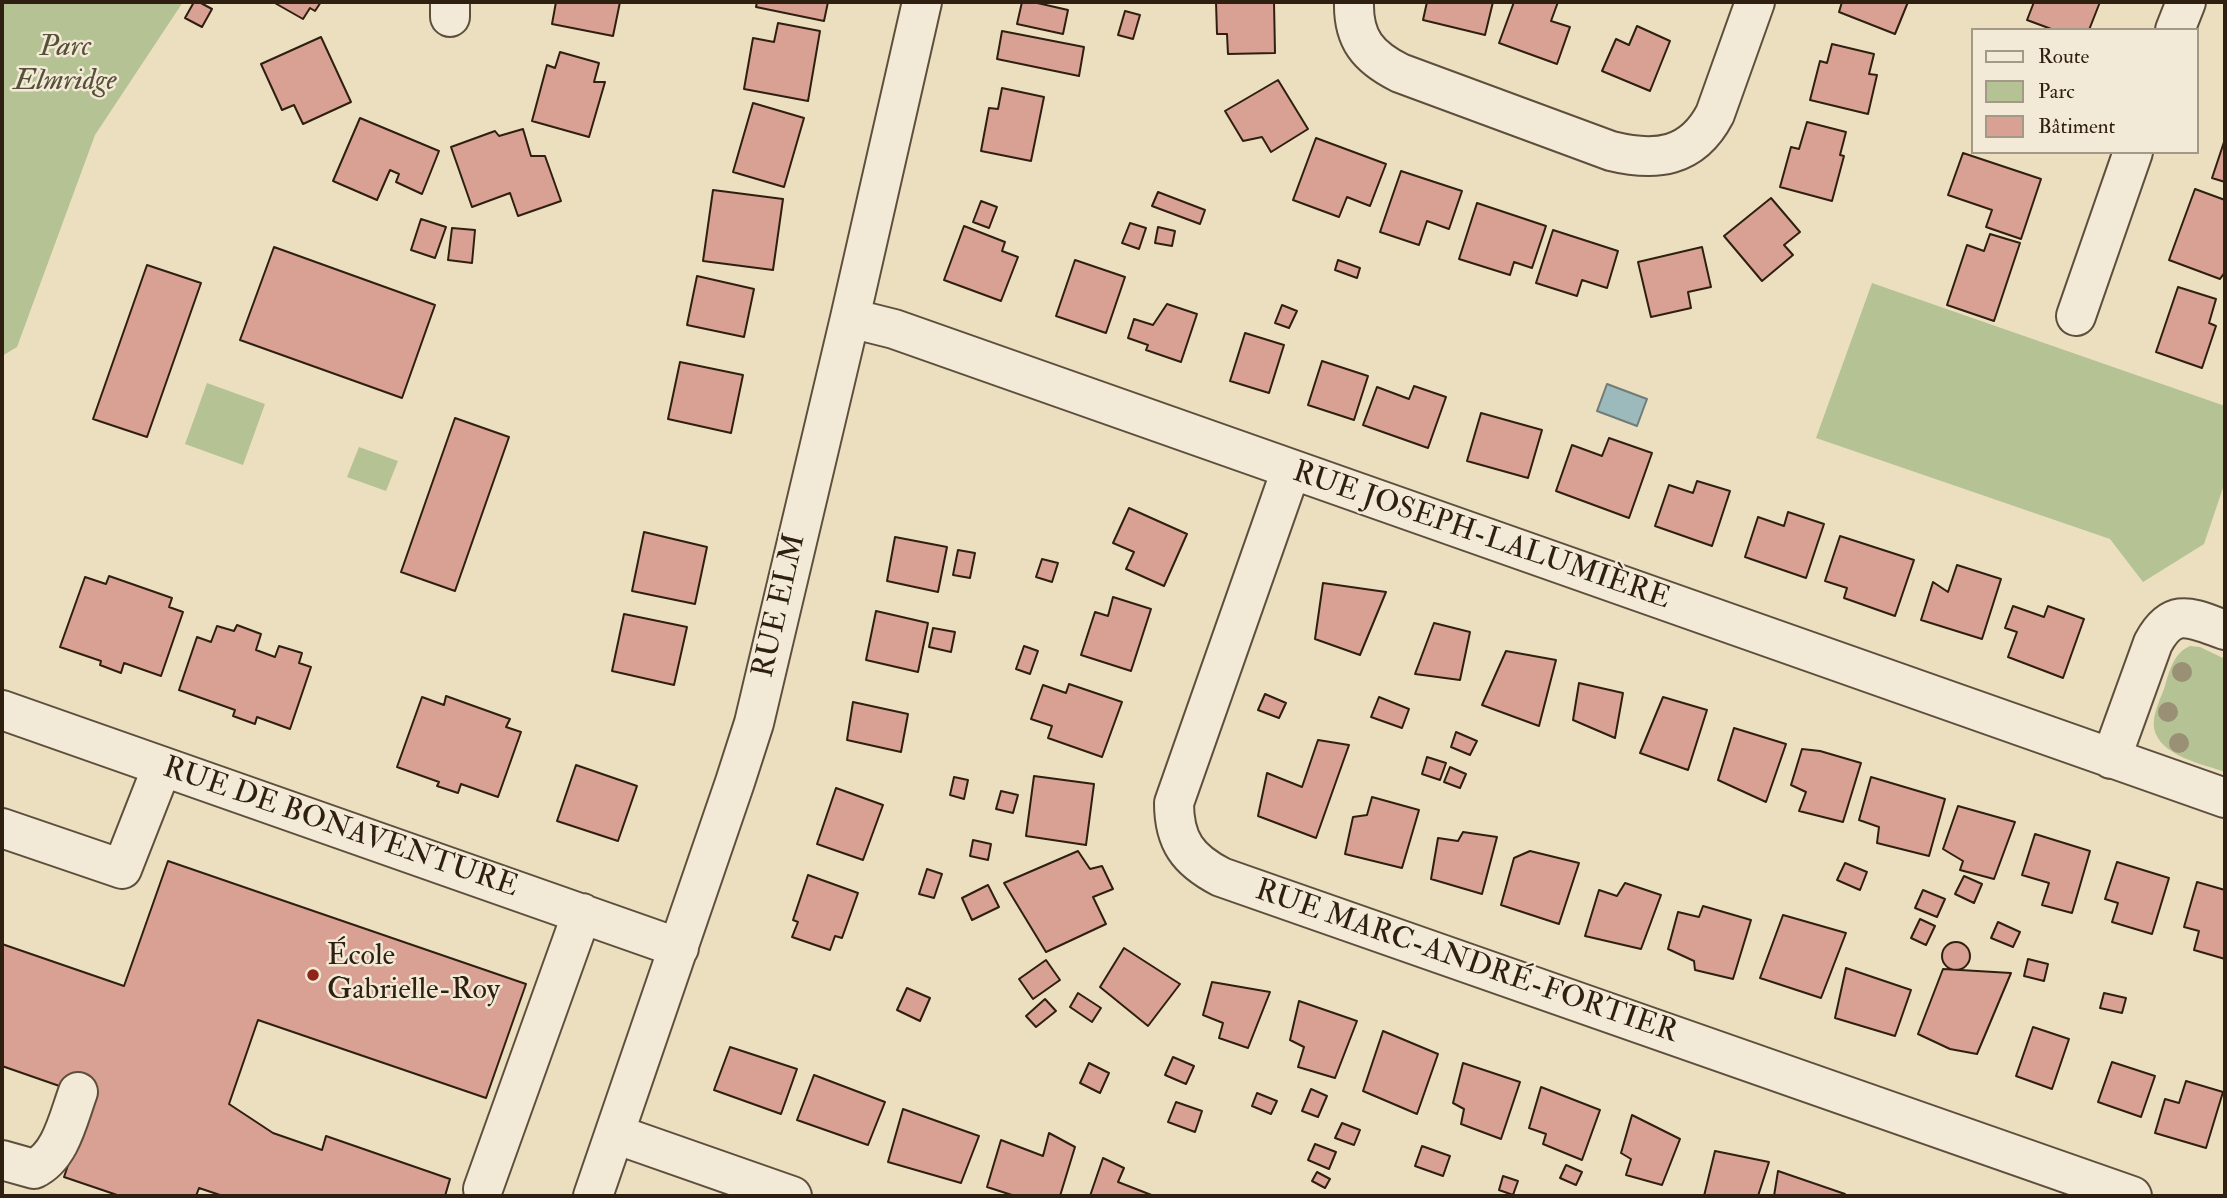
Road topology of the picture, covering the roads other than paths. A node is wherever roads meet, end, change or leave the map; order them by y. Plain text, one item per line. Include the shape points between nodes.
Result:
1 (922, 2) edge
2 (1354, 2) edge
3 (1755, 2) edge
4 (2186, 2) edge
5 (2176, 28) edge
6 (2132, 154) edge
7 (2076, 316) dead end
8 (850, 318) junction
9 (1291, 470) junction
10 (2225, 630) edge
11 (2, 710) edge
12 (2111, 759) junction
13 (162, 766) junction
14 (2225, 798) edge
15 (2, 828) edge
16 (582, 913) junction
17 (679, 948) junction
18 (78, 1092) dead end
19 (615, 1134) junction
20 (2, 1160) edge
21 (483, 1189) dead end
22 (593, 1196) edge
23 (792, 1196) edge
24 (2132, 1196) edge

1 - 8 street, RUE ELM
2 - 3 street via 1361,41 1382,64 1611,151 1648,157 1683,149 1708,127
4 - 5 street
6 - 7 street
8 - 9 street, RUE JOSEPH-LALUMIÈRE via 894,329
8 - 17 street, RUE ELM via 754,723
9 - 12 street, RUE JOSEPH-LALUMIÈRE
9 - 24 street, RUE MARC-ANDRÉ-FORTIER via 1174,803 1180,840 1203,868
10 - 12 street via 2184,618 2171,620 2161,629
11 - 13 street, RUE DE BONAVENTURE
12 - 14 street, RUE JOSEPH-LALUMIÈRE
13 - 15 street via 122,869
13 - 16 street, RUE DE BONAVENTURE
16 - 17 street, RUE DE BONAVENTURE
16 - 21 street
17 - 19 street, RUE ELM
18 - 20 street via 49,1159 34,1169
19 - 22 street, RUE ELM
19 - 23 street

